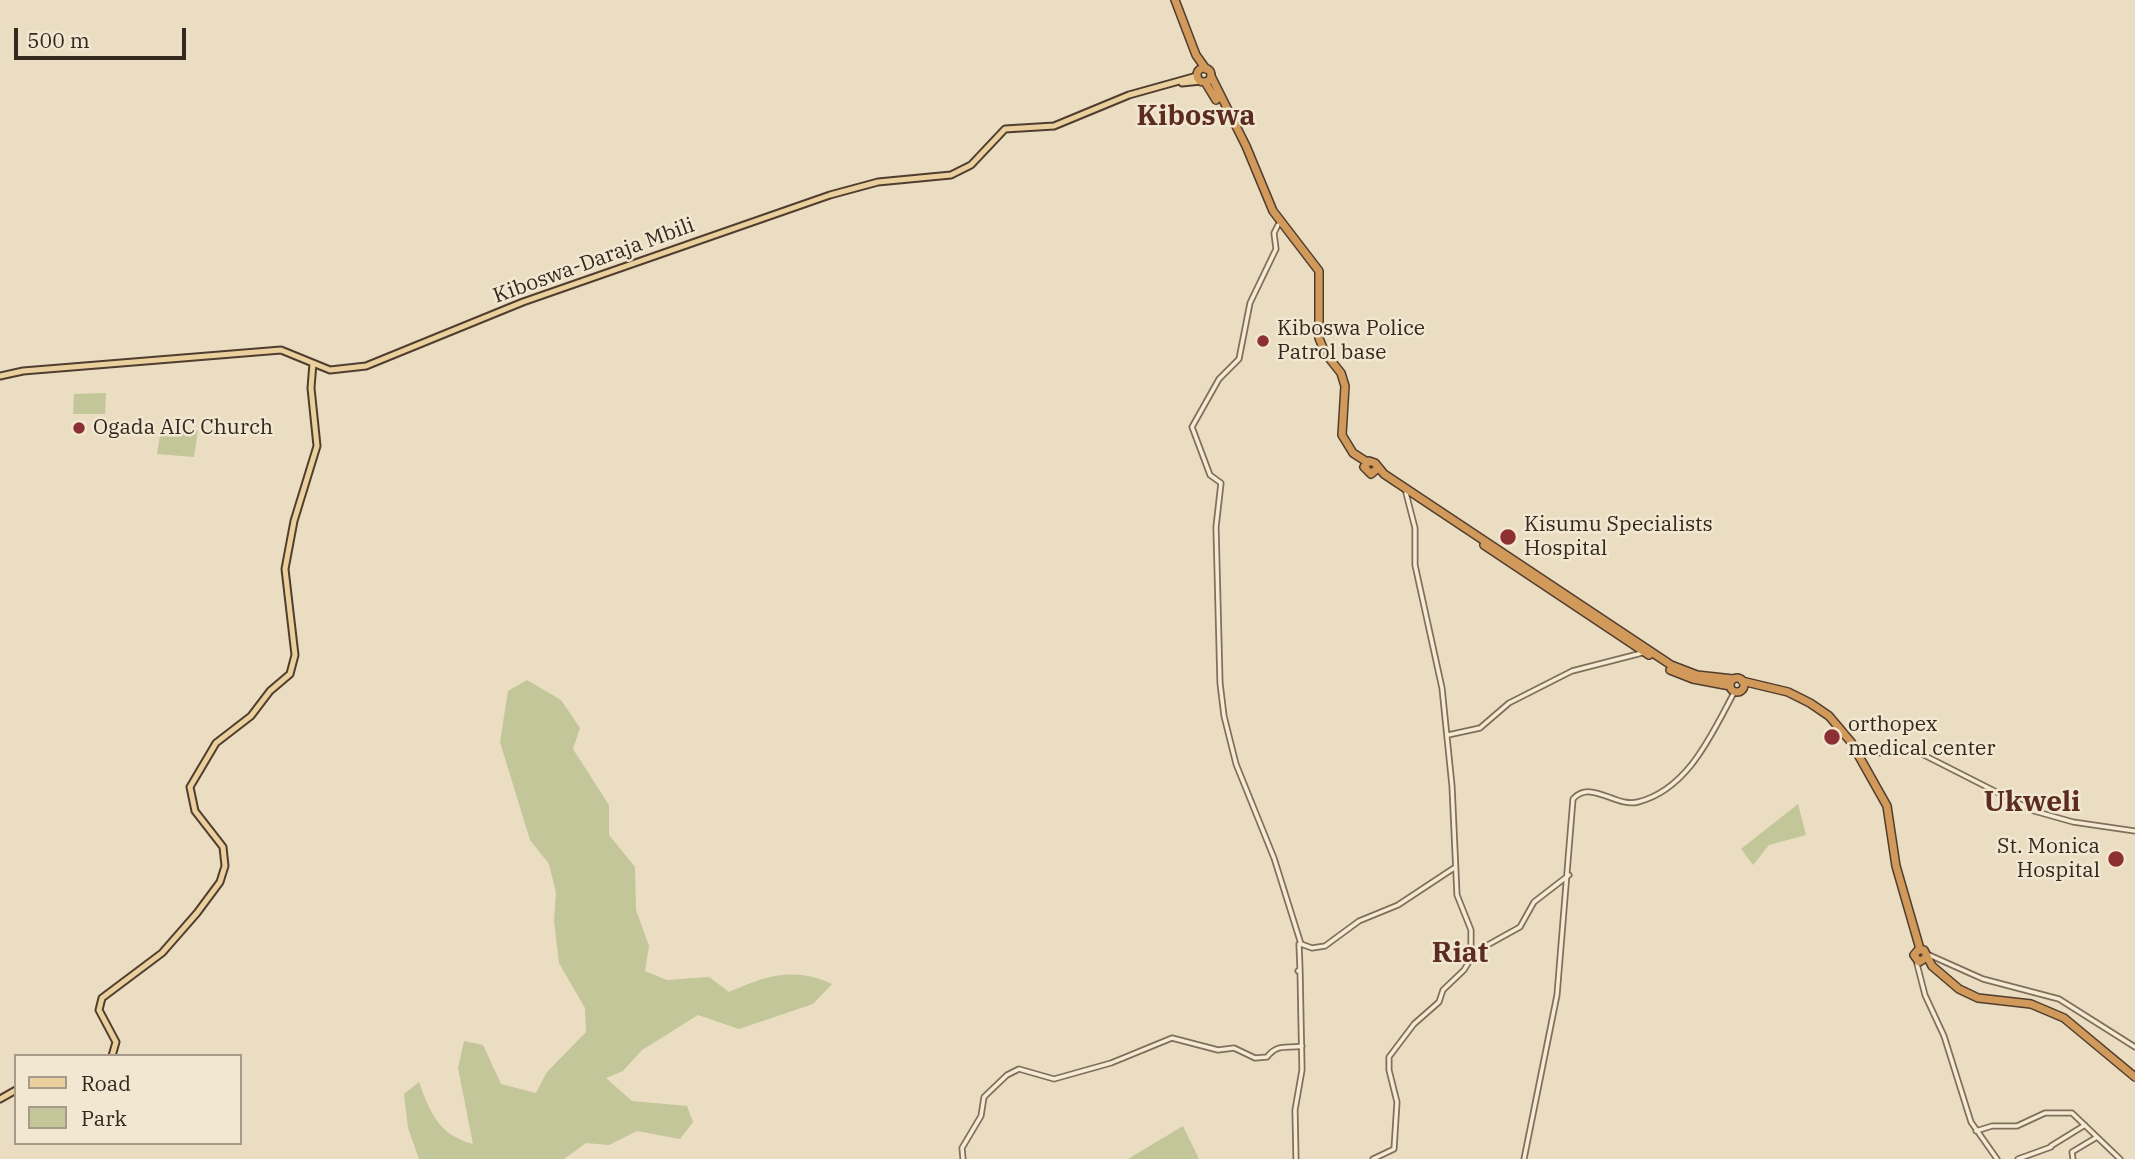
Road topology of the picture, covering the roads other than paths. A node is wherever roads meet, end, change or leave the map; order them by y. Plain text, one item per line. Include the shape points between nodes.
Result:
1 (1175, 0) edge
2 (1203, 76) junction
3 (1278, 225) junction
4 (313, 363) junction
5 (0, 376) edge
6 (1366, 464) junction
7 (1376, 471) junction
8 (1406, 493) junction
9 (1644, 652) junction
10 (1736, 685) junction
11 (1448, 735) junction
12 (1856, 751) junction
13 (2135, 831) edge
14 (1454, 868) junction
15 (1569, 875) junction
16 (1298, 942) junction
17 (1921, 956) junction
18 (1471, 960) junction
19 (1302, 1046) junction
20 (2135, 1047) edge
21 (113, 1054) edge
22 (2135, 1079) edge
23 (2085, 1125) junction
24 (1976, 1131) junction
25 (2097, 1136) junction
26 (963, 1159) edge
27 (1296, 1159) edge
28 (1373, 1159) edge
29 (1524, 1159) edge
30 (1997, 1159) edge
31 (2018, 1159) edge
32 (2073, 1159) edge
33 (2120, 1159) edge

1 - 2 highway
2 - 3 highway
2 - 4 main road, Kiboswa-Daraja Mbili via 1129,95 1054,126 1005,129 971,165 951,175 878,182 830,195 523,302 384,361 336,370
2 - 6 highway via 1247,146 1272,211 1319,271 1319,338 1345,386 1342,435
3 - 6 highway via 1315,272 1315,338 1341,385 1339,437 1349,454
3 - 16 street via 1276,249 1250,303 1239,359 1219,379 1192,427 1210,475 1221,483 1216,527 1224,716
4 - 5 main road, Kiboswa-Daraja Mbili via 281,350
4 - 21 main road via 317,446 285,569 294,647 292,669 251,716 216,743 194,776 191,801 223,847 223,874 207,901 162,953 102,998 99,1010 116,1042
6 - 7 highway via 1366,473
7 - 8 highway
7 - 10 highway via 1671,665
8 - 9 highway
8 - 11 street
9 - 10 highway via 1685,677
9 - 11 street via 1572,671 1509,703 1480,729
10 - 12 highway via 1788,692 1810,703 1837,724
10 - 15 street via 1695,761 1659,792 1632,803 1590,792 1574,797
10 - 17 highway via 1773,692 1808,706 1837,730 1856,757 1883,806 1892,867
11 - 14 street
12 - 13 street via 1912,749 2034,811
12 - 17 highway via 1887,806 1896,866
14 - 16 street via 1391,908 1359,921 1325,946 1312,948
14 - 18 street via 1458,905 1471,930
15 - 18 street via 1534,902 1520,927 1476,951
15 - 29 street via 1558,995
16 - 19 street
17 - 20 street via 1983,979 2059,999
17 - 22 highway via 1968,995 2026,1003 2064,1018
17 - 24 street via 1925,995
18 - 28 street via 1389,1057 1397,1102 1394,1149
19 - 26 street via 1281,1046 1266,1058 1255,1058 1234,1048 1218,1050 1172,1038 1101,1067 1054,1079 1019,1069 984,1097 981,1116 962,1147
19 - 27 street via 1295,1110
23 - 24 street via 2073,1113 2049,1113 2017,1126
23 - 25 street
23 - 31 street via 2051,1147
24 - 30 street
25 - 32 street via 2072,1152
25 - 33 street

